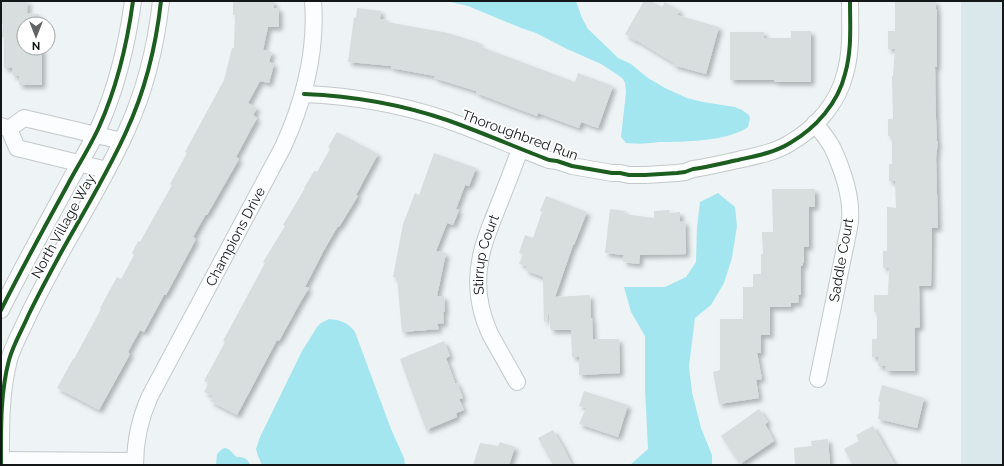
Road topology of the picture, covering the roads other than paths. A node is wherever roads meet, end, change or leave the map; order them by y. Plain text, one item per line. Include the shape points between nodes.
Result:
1 (133, 1) edge
2 (161, 1) edge
3 (313, 1) edge
4 (850, 1) edge
5 (304, 94) junction
6 (815, 123) junction
7 (5, 128) edge
8 (95, 135) junction
9 (122, 141) junction
10 (520, 149) junction
11 (80, 163) junction
12 (107, 170) junction
13 (1, 310) edge
14 (818, 379) dead end
15 (517, 382) dead end
16 (1, 460) edge
17 (135, 463) edge
18 (1, 465) edge

1 - 8 street, North Village Way via 120,70
2 - 9 street, North Village Way via 150,65
3 - 5 street, Champions Drive via 312,47
4 - 6 street, Thoroughbred Run via 849,57 844,78 832,104
5 - 10 street, Thoroughbred Run via 352,97 391,104 445,119
5 - 17 street, Champions Drive via 283,148 150,396 139,428
6 - 10 street, Thoroughbred Run via 789,144 763,154 677,173 612,173 572,166
6 - 14 street, Saddle Court via 832,148 842,173 849,193 850,218
7 - 8 street via 24,118
7 - 11 street via 17,148
8 - 9 street
8 - 11 street, North Village Way
9 - 12 street, North Village Way
10 - 15 street, Stirrup Court via 486,239 478,280 480,303 487,327
11 - 12 street
11 - 13 street, North Village Way
12 - 16 street, North Village Way via 38,295 9,359 1,407
16 - 17 street
16 - 18 street, North Village Way

